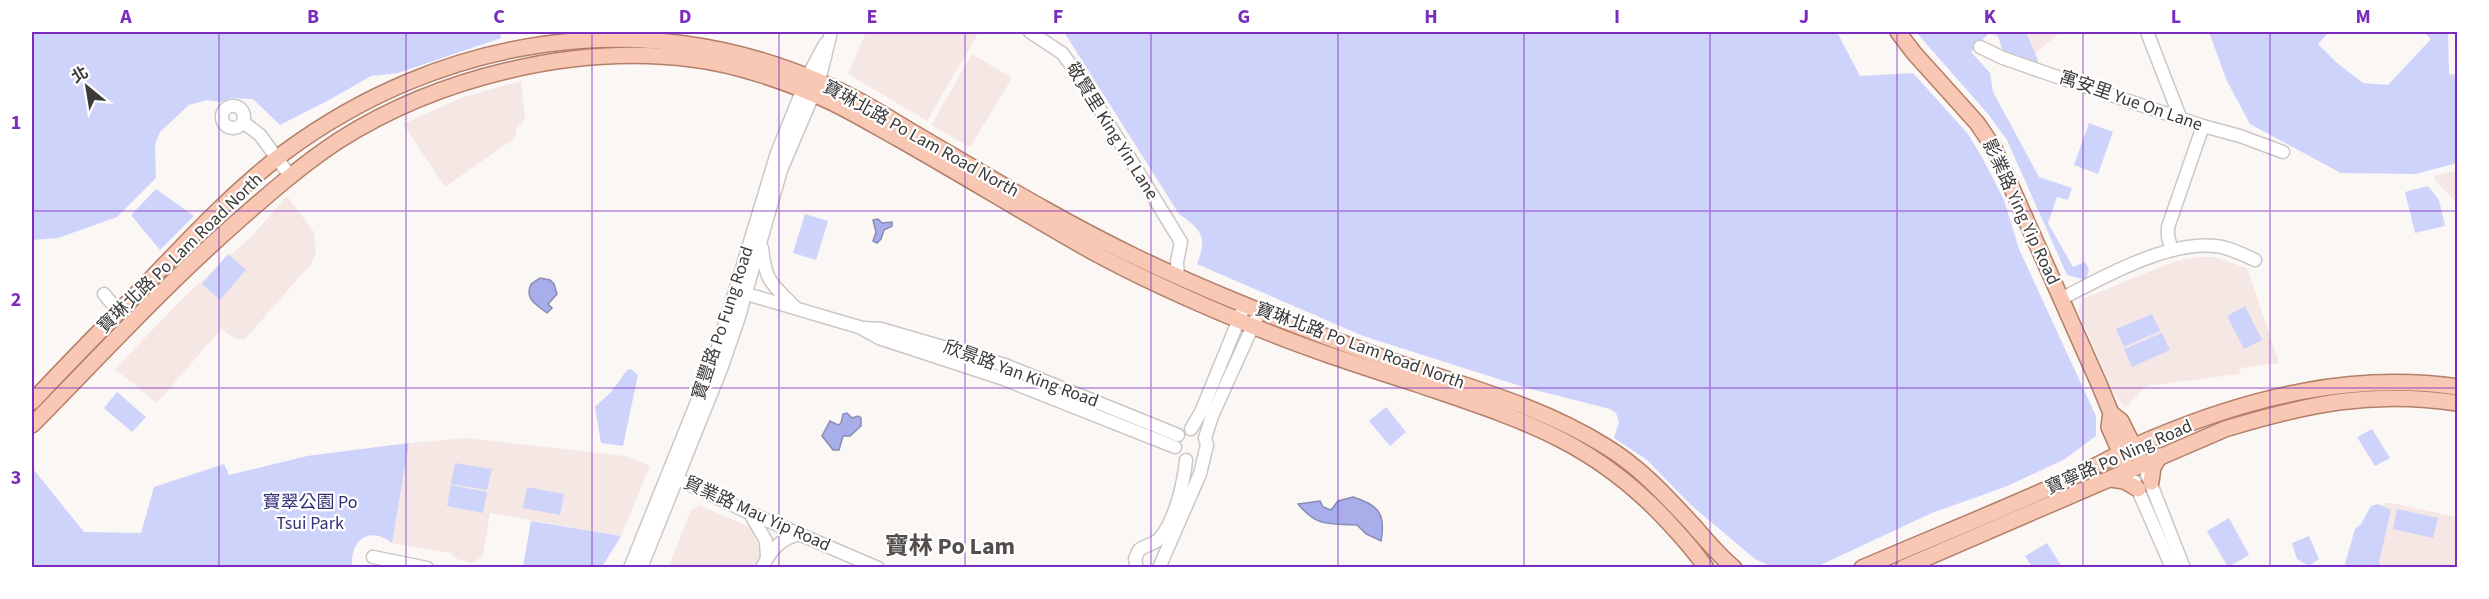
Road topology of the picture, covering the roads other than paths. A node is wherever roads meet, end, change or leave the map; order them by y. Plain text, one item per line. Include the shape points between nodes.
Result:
1 (1030, 32) edge
2 (1898, 32) edge
3 (2147, 32) edge
4 (829, 36) edge
5 (1980, 46) dead end
6 (810, 85) junction
7 (2180, 117) junction
8 (243, 122) dead end
9 (2203, 126) junction
10 (2283, 152) dead end
11 (278, 158) junction
12 (290, 176) junction
13 (761, 244) junction
14 (2172, 250) junction
15 (2255, 260) dead end
16 (1178, 277) junction
17 (741, 293) junction
18 (104, 294) dead end
19 (2061, 299) junction
20 (1245, 305) junction
21 (795, 307) junction
22 (1260, 310) junction
23 (119, 312) junction
24 (1246, 323) junction
25 (2457, 387) edge
26 (32, 402) edge
27 (2457, 403) edge
28 (2111, 413) junction
29 (32, 425) edge
30 (1191, 429) junction
31 (1205, 438) junction
32 (1177, 441) junction
33 (2123, 447) junction
34 (1204, 453) junction
35 (2160, 456) junction
36 (1186, 460) junction
37 (2136, 467) junction
38 (673, 476) junction
39 (2110, 479) junction
40 (2144, 485) junction
41 (750, 513) junction
42 (1157, 523) dead end
43 (801, 534) junction
44 (1155, 542) junction
45 (373, 557) dead end
46 (764, 563) edge
47 (427, 567) edge
48 (630, 567) edge
49 (641, 567) edge
50 (878, 567) edge
51 (1137, 567) edge
52 (1159, 567) edge
53 (1706, 567) edge
54 (1734, 567) edge
55 (1862, 567) edge
56 (1903, 567) edge
57 (2172, 567) edge
58 (2184, 567) edge

1 - 16 street, 敬賢里 King Yin Lane via 1062,53 1080,77 1181,242
2 - 19 main road, 影業路 Ying Yip Road via 1994,147
3 - 7 street
4 - 6 street via 826,57
5 - 7 street, 寓安里 Yue On Lane
6 - 11 main road, 寶琳北路 Po Lam Road North via 727,51 684,42 618,38 548,43 469,61 387,92
6 - 12 main road, 寶琳北路 Po Lam Road North via 694,59 623,56 528,66 423,97 393,110 339,141
6 - 13 street, 寶豐路 Po Fung Road
6 - 16 main road, 寶琳北路 Po Lam Road North via 863,104 1063,219
6 - 17 street, 寶豐路 Po Fung Road via 769,176
6 - 24 main road, 寶琳北路 Po Lam Road North via 835,104 1096,253 1181,296
7 - 9 street, 寓安里 Yue On Lane
8 - 11 street via 260,135
9 - 10 street, 寓安里 Yue On Lane
9 - 14 street via 2168,227
11 - 12 street
11 - 23 main road, 寶琳北路 Po Lam Road North via 201,227
12 - 29 main road, 寶琳北路 Po Lam Road North via 187,267
13 - 17 street, 寶豐路 Po Fung Road
13 - 21 street, 欣景路 Yan King Road via 765,274
14 - 15 street via 2216,246
14 - 19 street
16 - 20 main road, 寶琳北路 Po Lam Road North
17 - 21 street, 欣景路 Yan King Road
17 - 38 street, 寶豐路 Po Fung Road
18 - 23 street
19 - 28 main road, 影業路 Ying Yip Road
20 - 22 main road, 寶琳北路 Po Lam Road North
20 - 24 street
21 - 32 street, 欣景路 Yan King Road via 1005,365
22 - 24 street
22 - 54 main road, 寶琳北路 Po Lam Road North via 1392,361 1491,392 1563,422 1608,448 1653,482
23 - 26 main road, 寶琳北路 Po Lam Road North
24 - 30 street
24 - 31 street
24 - 53 main road, 寶琳北路 Po Lam Road North via 1479,405 1572,444 1643,495
25 - 33 main road, 寶寧路 Po Ning Road via 2379,381 2330,385 2289,394
27 - 35 main road, 寶寧路 Po Ning Road via 2392,397 2326,402 2225,429
28 - 33 main road, 影業路 Ying Yip Road via 2109,428
28 - 33 main road, 影業路 Ying Yip Road via 2121,421
30 - 31 street
30 - 32 street
31 - 34 street
32 - 36 street via 1180,456
33 - 37 main road
33 - 55 main road, 寶寧路 Po Ning Road via 2061,483
34 - 36 street
34 - 52 street via 1200,474
35 - 37 main road, 寶寧路 Po Ning Road
35 - 40 main road
36 - 44 street via 1182,489 1165,531
37 - 39 main road, 寶寧路 Po Ning Road
37 - 40 street
38 - 41 street, 貿業路 Mau Yip Road
38 - 48 street, 寶豐路 Po Fung Road
38 - 49 street, 寶豐路 Po Fung Road
39 - 40 main road
39 - 56 main road, 寶寧路 Po Ning Road
40 - 57 street
40 - 58 street
41 - 43 street, 貿業路 Mau Yip Road
41 - 46 street via 766,541
42 - 44 street via 1160,531
43 - 46 street via 783,540
43 - 50 street, 貿業路 Mau Yip Road
44 - 51 street via 1139,550
45 - 47 street

